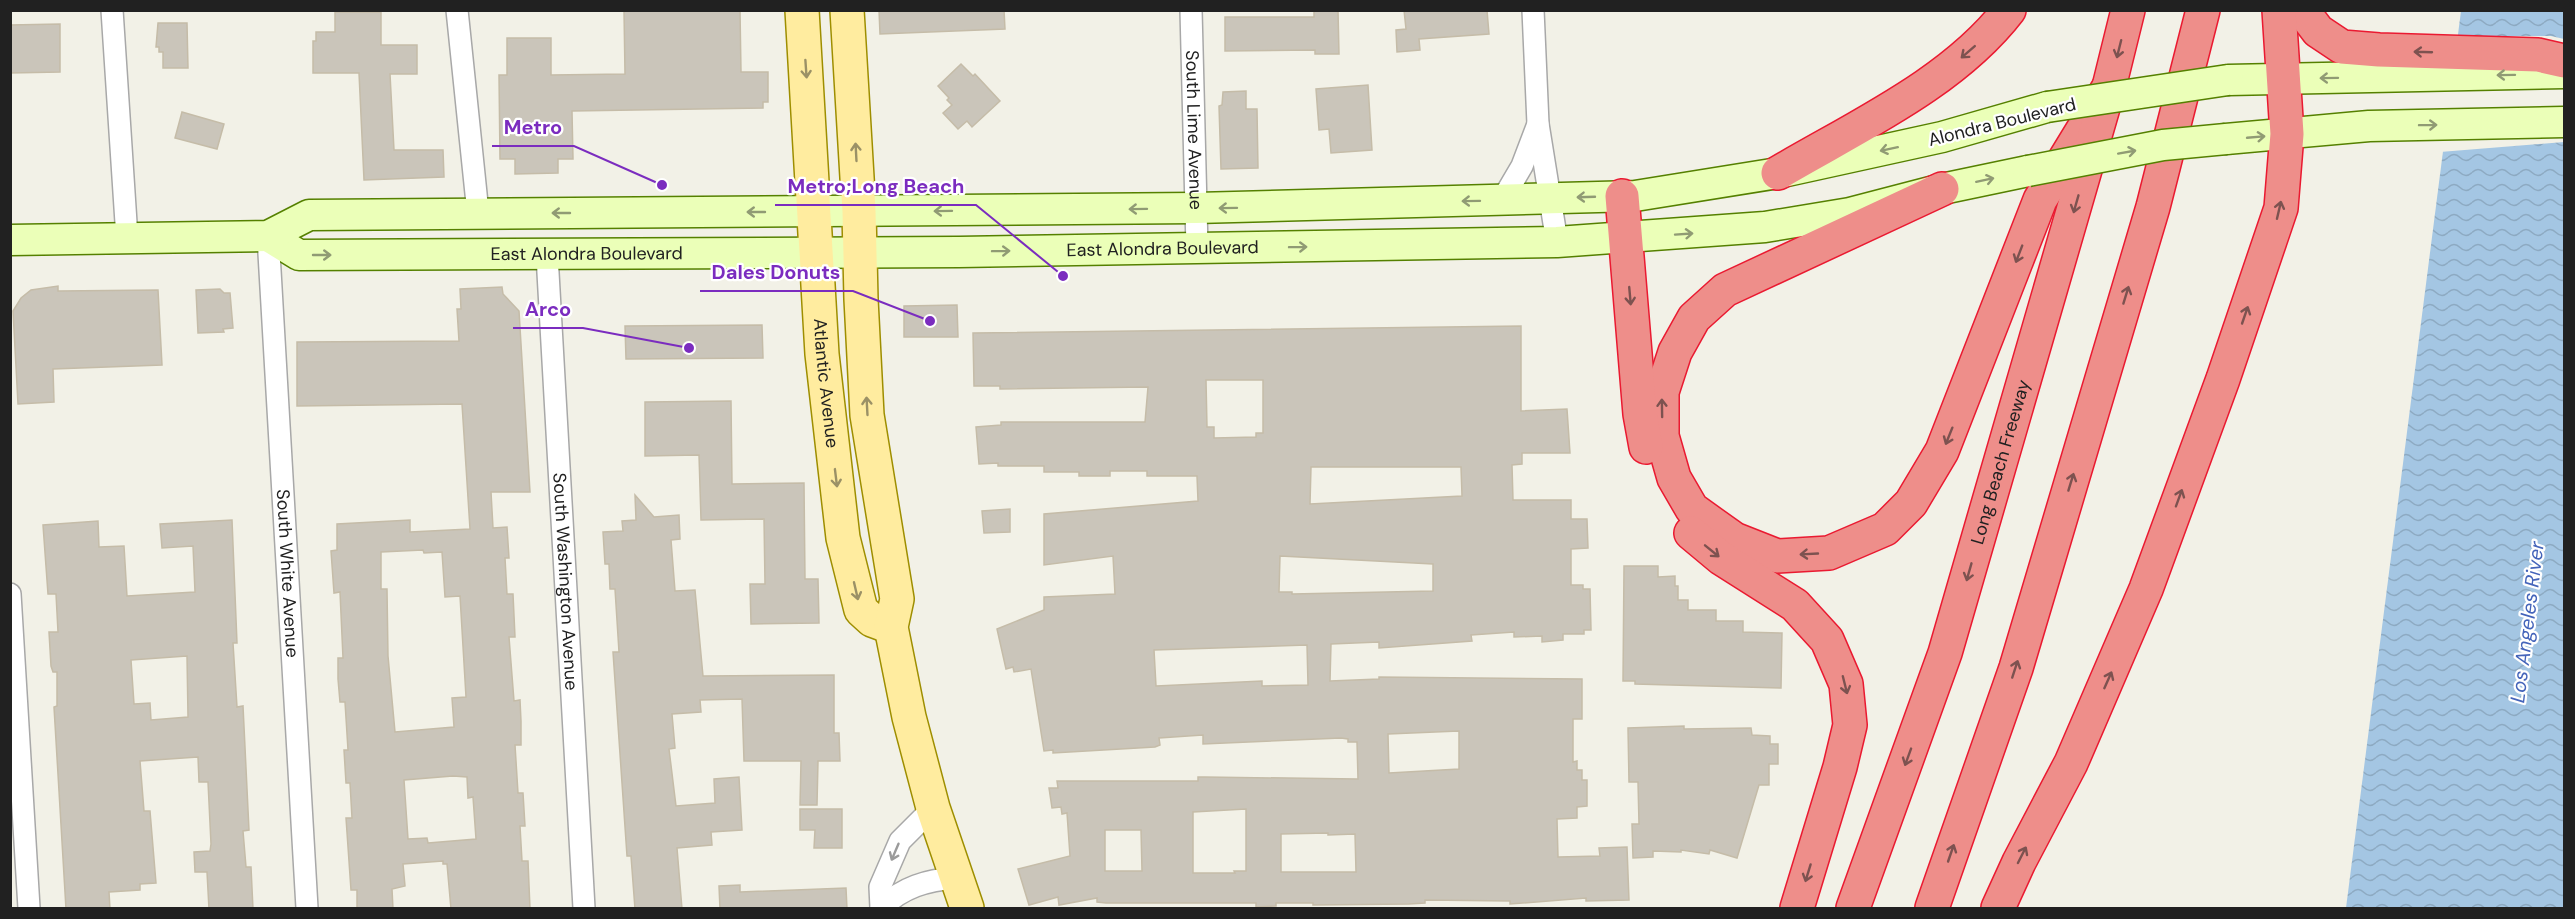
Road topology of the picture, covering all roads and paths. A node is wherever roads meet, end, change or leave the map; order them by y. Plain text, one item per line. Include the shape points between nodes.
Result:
1 (112, 10) edge
2 (457, 10) edge
3 (802, 10) edge
4 (847, 10) edge
5 (1191, 10) edge
6 (1533, 10) edge
7 (2009, 10) edge
8 (2128, 10) edge
9 (2203, 10) edge
10 (2279, 10) edge
11 (2302, 10) edge
12 (2565, 61) edge
13 (2378, 64) junction
14 (2565, 73) edge
15 (2282, 79) junction
16 (2109, 87) junction
17 (2565, 122) edge
18 (1538, 124) junction
19 (2287, 134) junction
20 (1778, 173) junction
21 (1942, 189) junction
22 (1622, 196) junction
23 (1550, 198) junction
24 (1502, 200) junction
25 (1196, 208) junction
26 (859, 211) junction
27 (815, 212) junction
28 (478, 213) junction
29 (268, 236) junction
30 (127, 238) junction
31 (1625, 238) junction
32 (10, 240) edge
33 (1557, 242) junction
34 (1197, 248) junction
35 (816, 252) junction
36 (861, 253) junction
37 (547, 255) junction
38 (10, 594) edge
39 (891, 627) junction
40 (933, 808) junction
41 (957, 878) junction
42 (881, 908) edge
43 (29, 909) edge
44 (307, 909) edge
45 (584, 909) edge
46 (967, 909) edge
47 (1797, 909) edge
48 (1853, 909) edge
49 (1932, 909) edge
50 (1998, 909) edge

1 - 30 street
2 - 28 street
3 -> 27 main road, Atlantic Avenue
26 -> 4 main road
5 - 25 street, South Lime Avenue
6 - 18 street
7 -> 20 highway via 1993,31 1936,81
8 -> 16 highway, Long Beach Freeway
49 -> 9 highway via 2016,668 2152,207
10 - 15 highway
11 - 13 highway via 2318,31
12 -> 13 highway via 2538,55
14 -> 13 main road, Alondra Boulevard
13 -> 15 main road, Alondra Boulevard
15 - 19 highway
15 -> 20 main road, Alondra Boulevard, bridge via 2228,80 2047,107 1942,137
16 -> 21 highway via 2040,200 1942,451 1911,503 1885,529 1829,553 1777,556 1734,539 1692,509 1674,478 1662,436 1662,392 1674,352 1694,318 1725,290
16 -> 48 highway, Long Beach Freeway via 1945,653
19 -> 17 main road via 2369,126
18 - 23 street
18 - 24 street via 1522,166
21 -> 19 main road, bridge via 2163,146
50 -> 19 highway via 2071,763 2146,589 2281,208
20 - 22 main road, Alondra Boulevard
31 -> 21 main road via 1766,227 1850,213
22 -> 23 main road, Alondra Boulevard
22 - 31 highway
23 - 24 main road
23 - 33 street
24 -> 25 main road
25 -> 26 main road
25 - 34 street, South Lime Avenue
26 - 27 main road
26 - 36 main road
27 -> 28 main road
27 - 35 main road, Atlantic Avenue
28 - 29 main road via 309,215
29 - 30 main road
29 -> 37 main road, East Alondra Boulevard via 300,255
29 - 44 street, South White Avenue
30 - 32 main road
31 - 33 main road
31 -> 47 highway via 1640,414 1648,464 1659,494 1682,526 1721,558 1795,605 1827,640 1846,684 1850,724
34 -> 33 main road, East Alondra Boulevard
36 -> 34 main road, East Alondra Boulevard
35 - 36 main road, East Alondra Boulevard
35 - 37 main road, East Alondra Boulevard
35 -> 39 main road, Atlantic Avenue via 826,400 843,538 861,610 872,620
39 -> 36 main road via 897,599 867,415
37 - 45 street, South Washington Avenue
38 - 43 street
39 - 40 main road
40 - 41 main road
40 -> 42 street via 900,841 880,887
41 - 42 street via 930,880 896,894
41 - 46 main road

